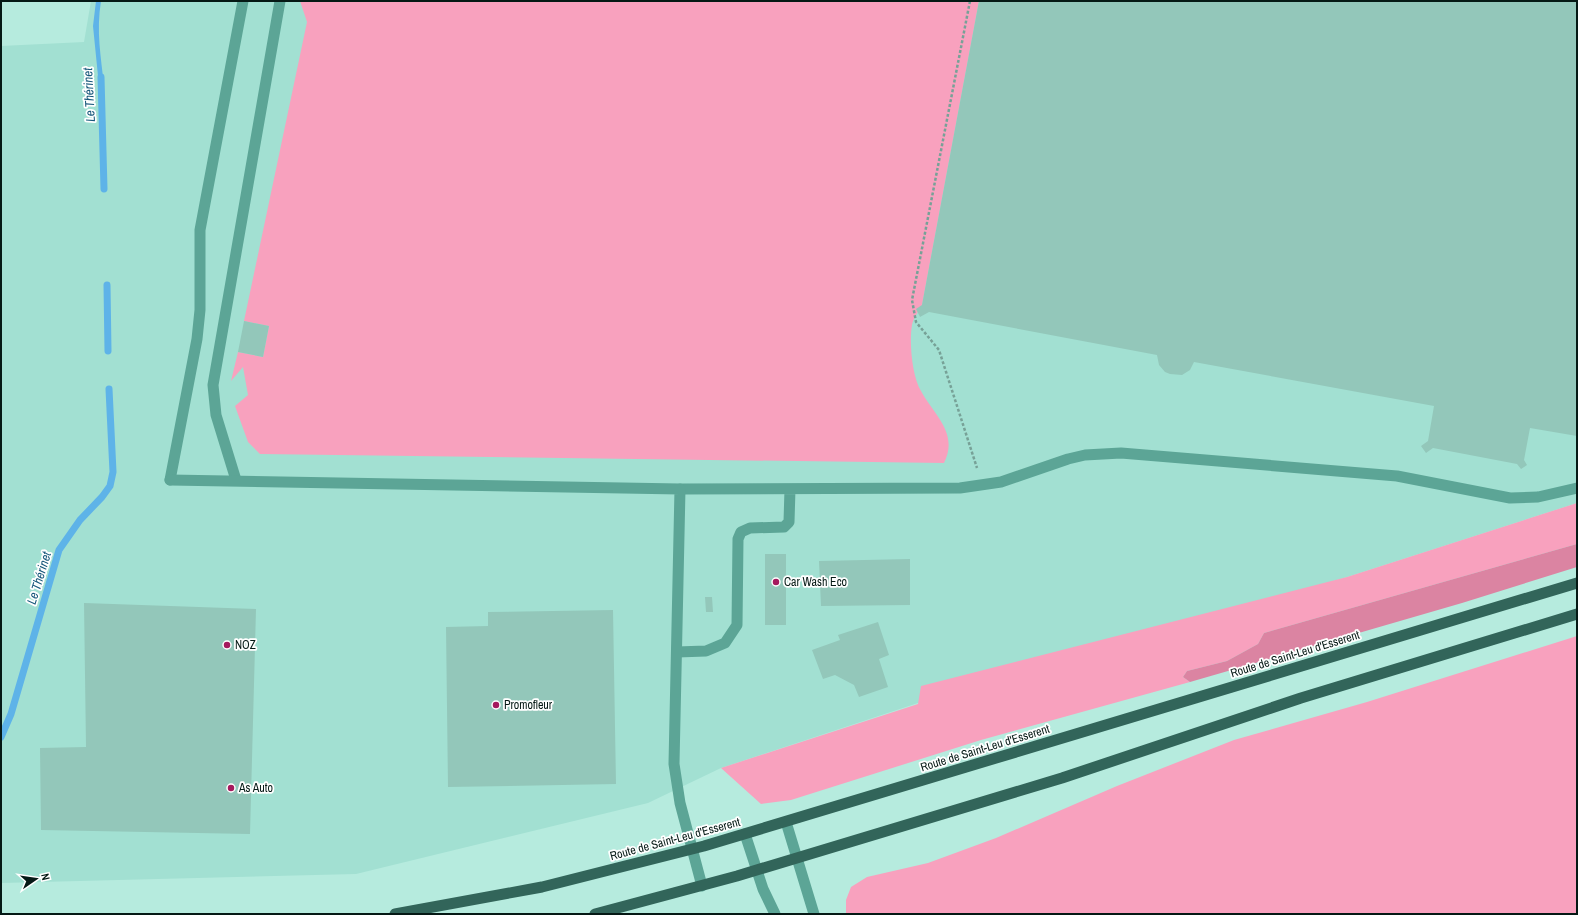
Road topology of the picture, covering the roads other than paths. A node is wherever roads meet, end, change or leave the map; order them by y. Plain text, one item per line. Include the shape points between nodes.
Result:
1 (243, 1) edge
2 (280, 1) edge
3 (236, 480) junction
4 (1577, 488) edge
5 (680, 489) junction
6 (790, 489) junction
7 (1577, 583) edge
8 (1577, 614) edge
9 (677, 652) junction
10 (786, 822) junction
11 (745, 834) junction
12 (691, 849) junction
13 (796, 858) junction
14 (757, 870) junction
15 (702, 886) junction
16 (395, 914) edge
17 (595, 914) edge
18 (775, 914) edge
19 (814, 914) edge

1 - 3 street via 200,230 198,332 170,480
2 - 3 street via 213,384 216,415
3 - 5 street
4 - 6 street via 1538,497 1510,498 1397,476 1121,453 1073,458 982,486
5 - 6 street
5 - 9 street
6 - 9 street via 789,522 784,527 750,528 741,532 738,539 737,625 725,643 706,652
7 - 10 main road, Route de Saint-Leu d'Esserent
8 - 13 main road via 1301,698 1062,778
9 - 12 street via 674,764
10 - 11 main road, Route de Saint-Leu d'Esserent
10 - 13 street
11 - 12 main road, Route de Saint-Leu d'Esserent
11 - 14 street
12 - 15 street
12 - 16 main road, Route de Saint-Leu d'Esserent via 522,891
13 - 14 main road
13 - 19 street
14 - 15 main road
14 - 18 street
15 - 17 main road

